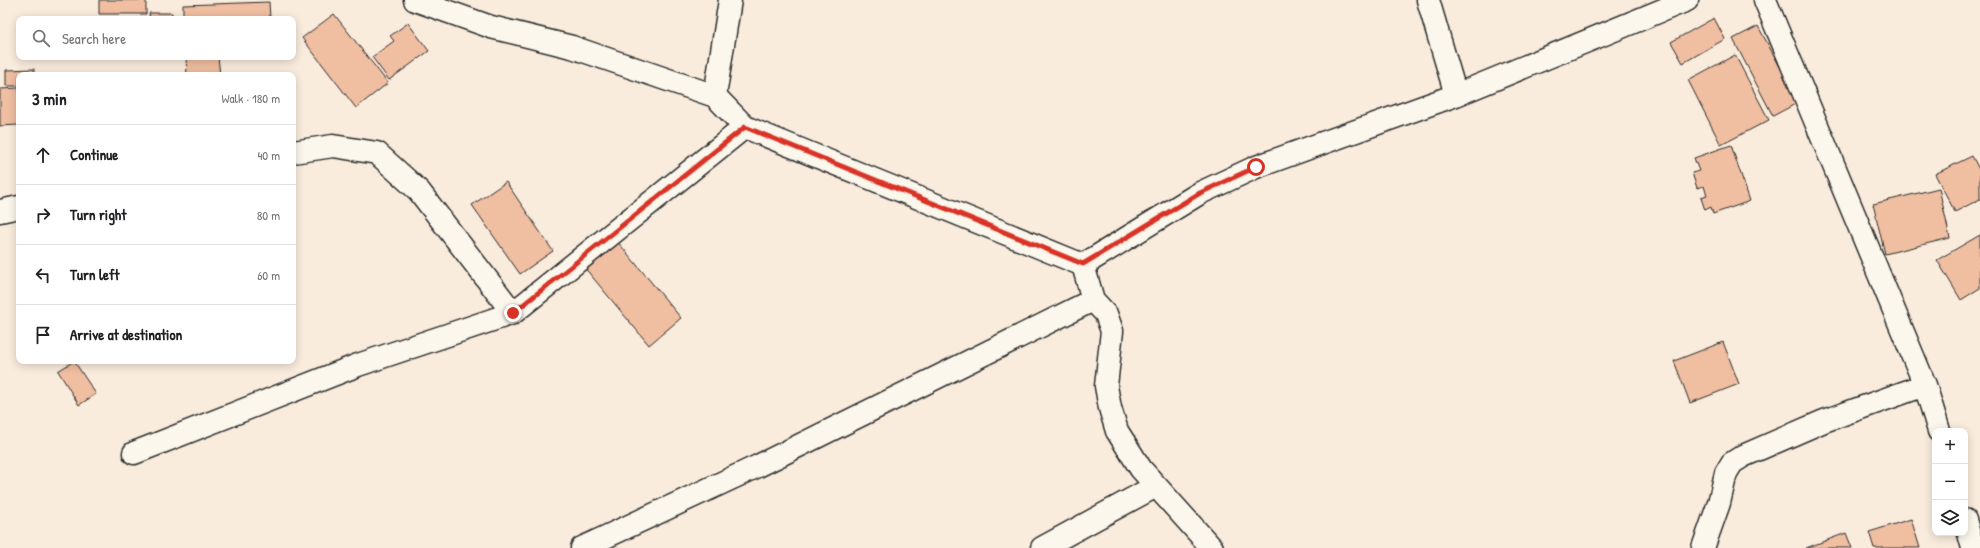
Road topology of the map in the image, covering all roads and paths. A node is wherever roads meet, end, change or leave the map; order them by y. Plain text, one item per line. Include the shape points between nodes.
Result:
1 (416, 0) edge
2 (730, 0) edge
3 (1428, 0) edge
4 (1687, 0) edge
5 (1765, 0) edge
6 (1456, 95) junction
7 (715, 96) junction
8 (745, 127) junction
9 (296, 152) edge
10 (16, 208) edge
11 (0, 211) edge
12 (1083, 264) junction
13 (1093, 300) junction
14 (513, 313) junction
15 (1925, 385) junction
16 (1938, 428) edge
17 (134, 453) dead end
18 (1156, 486) junction
19 (1968, 530) edge
20 (582, 548) edge
21 (1042, 548) edge
22 (1212, 548) edge
23 (1703, 548) edge
24 (1973, 548) edge

1 - 7 street via 491,27 572,47
2 - 7 street
3 - 6 street
4 - 6 street
5 - 15 street
6 - 12 street via 1256,167 1200,193
7 - 8 street
8 - 12 street
8 - 14 street
9 - 14 street via 333,146 377,153 419,191
10 - 11 street
12 - 13 street
13 - 18 street via 1106,314 1112,331 1106,386 1117,431 1141,469
13 - 20 street via 758,466
14 - 17 street via 358,365
15 - 16 street
15 - 23 street via 1824,420 1732,463 1726,473 1719,503
18 - 21 street
18 - 22 street
19 - 24 street

